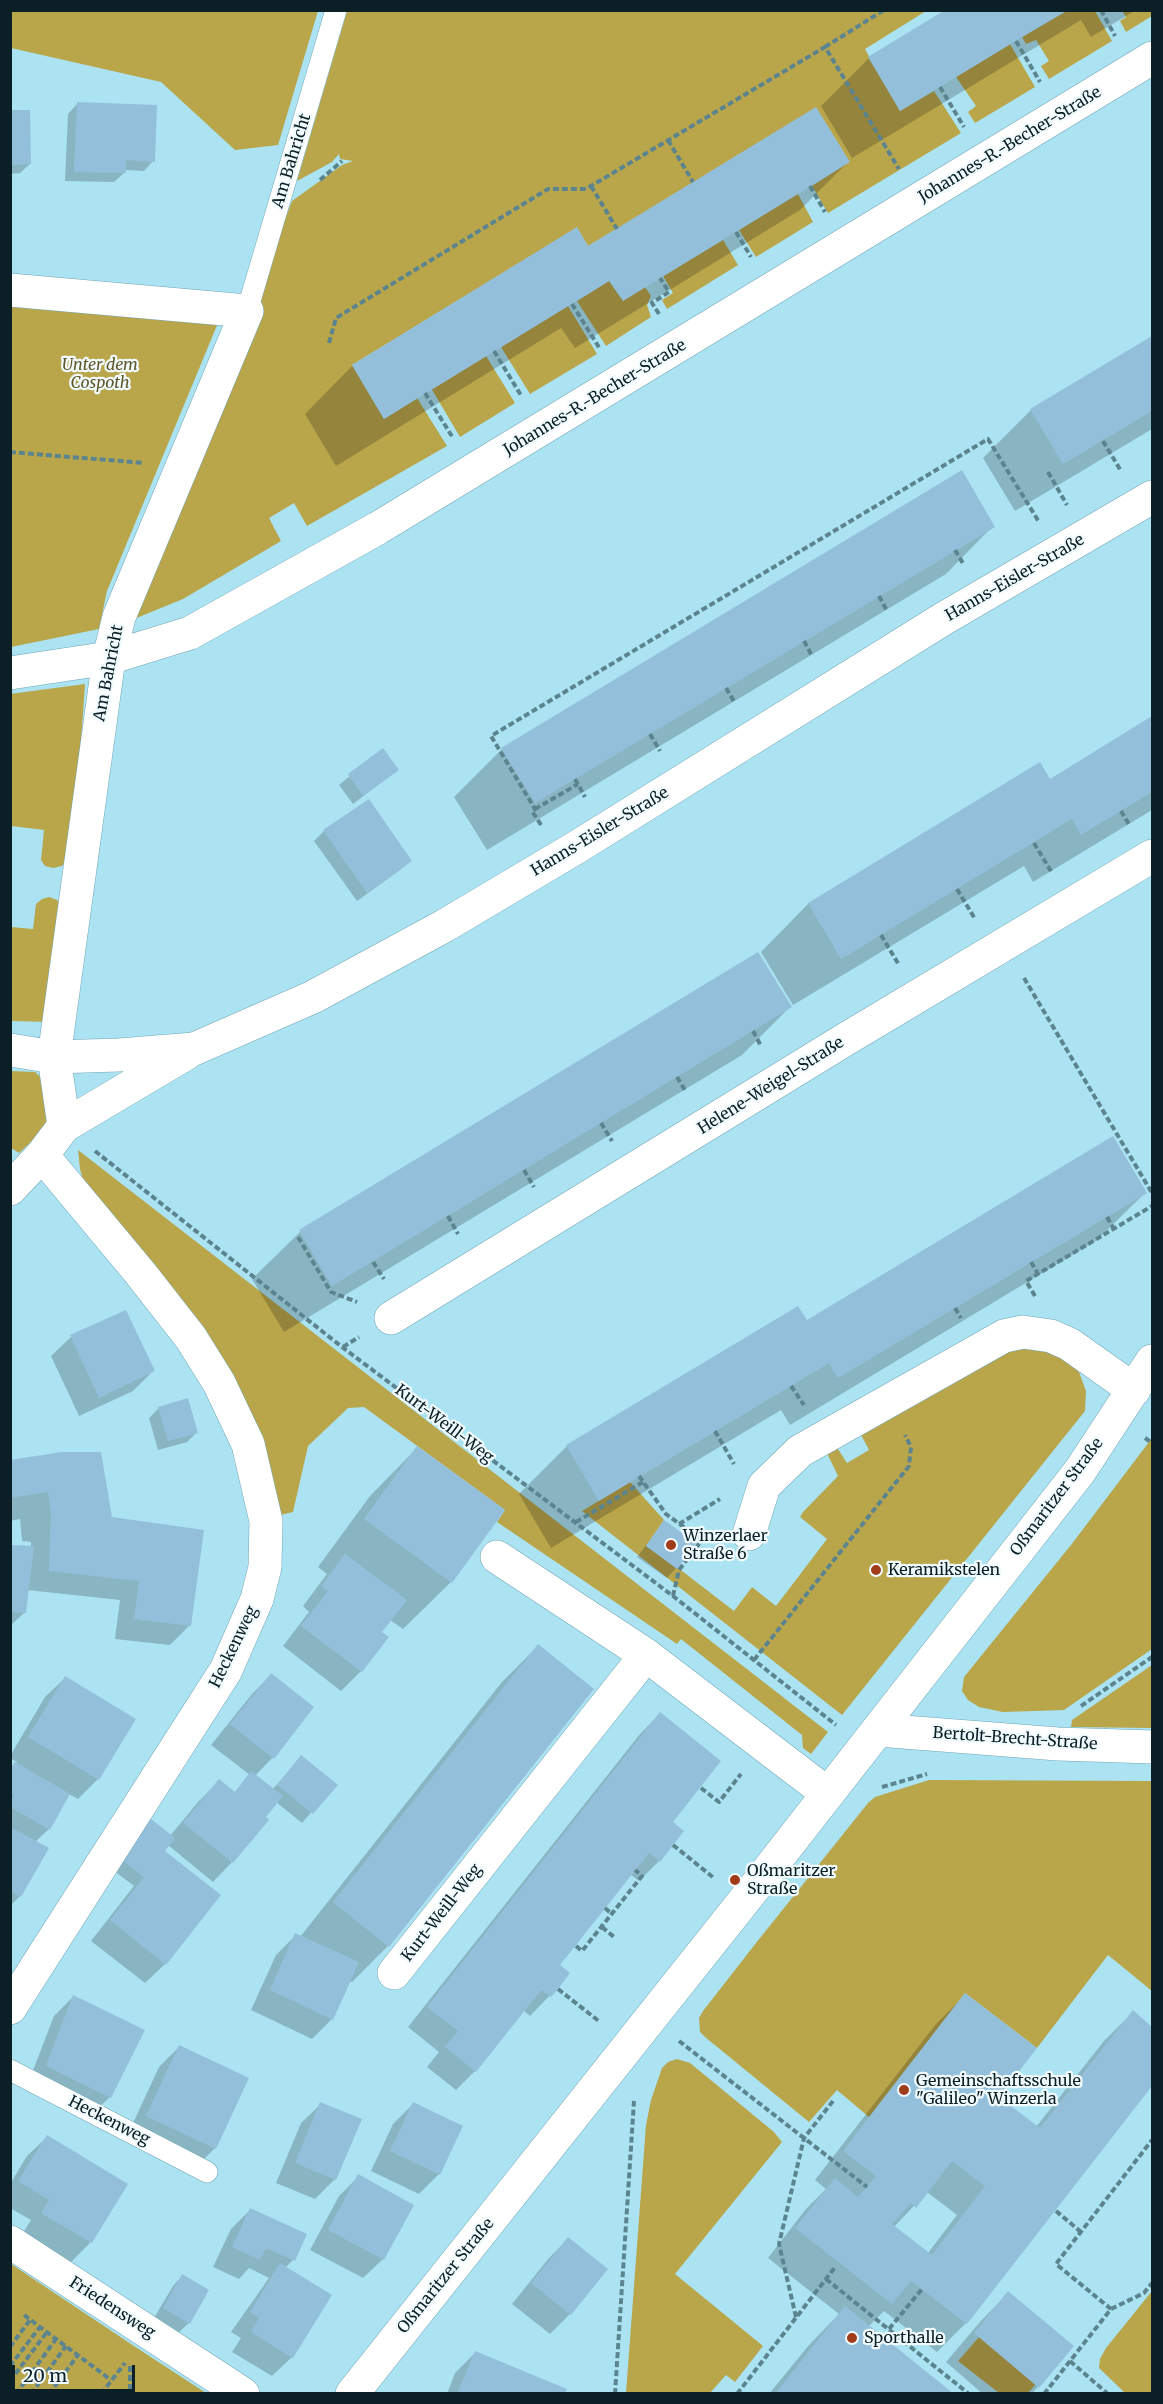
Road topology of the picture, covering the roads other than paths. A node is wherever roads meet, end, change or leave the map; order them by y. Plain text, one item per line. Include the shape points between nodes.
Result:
1 (336, 10) edge
2 (1152, 58) edge
3 (10, 290) edge
4 (247, 310) junction
5 (1152, 497) edge
6 (109, 658) junction
7 (10, 673) edge
8 (1152, 856) edge
9 (194, 1049) junction
10 (10, 1050) edge
11 (54, 1057) junction
12 (64, 1126) junction
13 (42, 1155) junction
14 (10, 1189) edge
15 (390, 1303) road end
16 (1152, 1361) edge
17 (1134, 1390) junction
18 (749, 1534) dead end
19 (497, 1557) dead end
20 (646, 1655) junction
21 (878, 1730) junction
22 (1152, 1747) edge
23 (828, 1794) junction
24 (394, 1973) dead end
25 (10, 2008) edge
26 (10, 2070) edge
27 (207, 2172) dead end
28 (10, 2242) edge
29 (243, 2394) edge
30 (352, 2394) edge

1 - 4 lane, Am Bahricht
2 - 6 street, Johannes-R.-Becher-Straße via 378,528 189,633
3 - 4 street
4 - 6 street, Am Bahricht via 119,617
5 - 9 street, Hanns-Eisler-Straße via 943,619 444,926 313,997
6 - 7 street, Johannes-R.-Becher-Straße
6 - 11 street, Am Bahricht
8 - 15 street, Helene-Weigel-Straße via 846,1039
9 - 11 street, Hanns-Eisler-Straße
9 - 12 street
10 - 11 street, Hanns-Eisler-Straße
11 - 12 street, Am Bahricht
12 - 13 street
13 - 14 street
13 - 25 street, Heckenweg via 191,1338 219,1383 248,1444 266,1521 265,1567 257,1599 226,1670
16 - 17 street, Oßmaritzer Straße
17 - 18 street via 1069,1344 1051,1336 1023,1332 1004,1336 800,1451 764,1486
17 - 21 street, Oßmaritzer Straße via 1080,1471
19 - 20 street
20 - 23 street
20 - 24 street, Kurt-Weill-Weg
21 - 22 street, Bertolt-Brecht-Straße
21 - 23 street, Oßmaritzer Straße
23 - 30 street, Oßmaritzer Straße
26 - 27 lane, Heckenweg
28 - 29 street, Friedensweg

